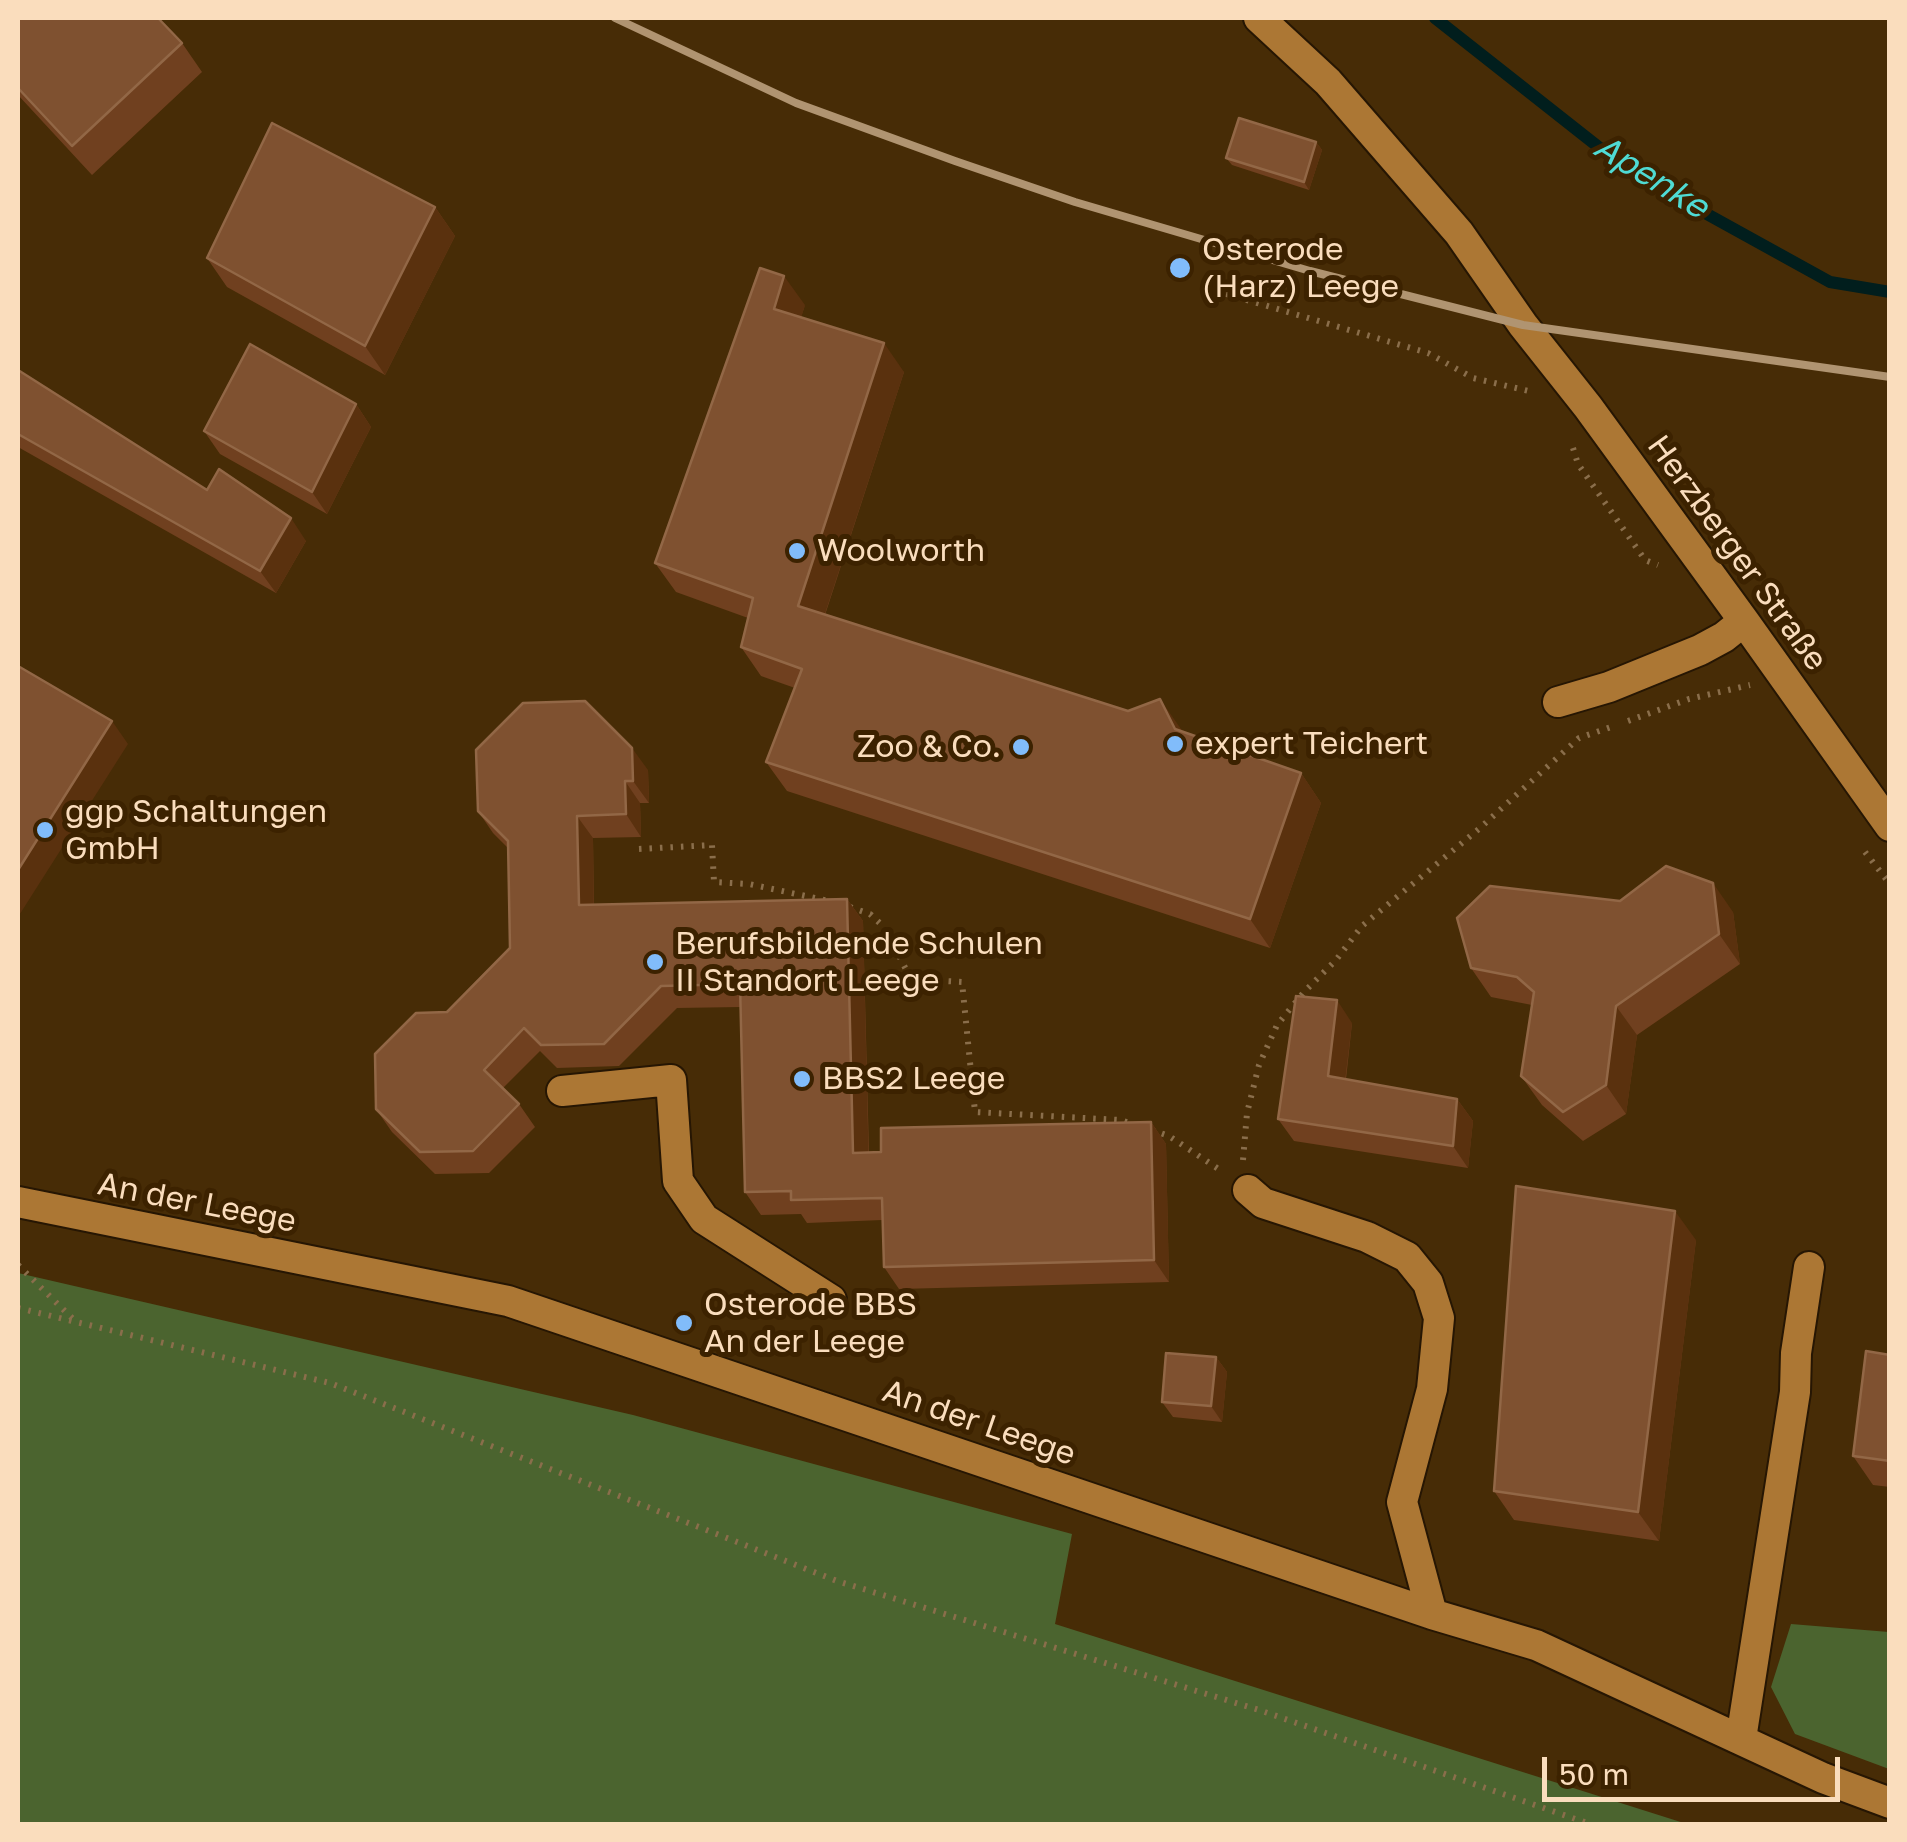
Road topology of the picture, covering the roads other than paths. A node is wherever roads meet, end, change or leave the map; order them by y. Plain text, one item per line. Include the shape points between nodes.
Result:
1 (1258, 18) edge
2 (1744, 620) junction
3 (1558, 702) dead end
4 (1890, 826) edge
5 (562, 1091) dead end
6 (1248, 1190) road end
7 (18, 1202) edge
8 (1809, 1267) dead end
9 (831, 1300) dead end
10 (1432, 1614) junction
11 (1741, 1739) junction
12 (1890, 1803) edge

1 - 2 street, Herzberger Straße via 1328,82 1459,232
2 - 3 street via 1700,650
2 - 4 street, Herzberger Straße
5 - 9 street via 672,1080 678,1181 704,1220
6 - 10 street via 1263,1202 1406,1257 1428,1283 1439,1318 1432,1389 1402,1502
7 - 10 street, An der Leege via 508,1301
8 - 11 street
10 - 11 street, An der Leege via 1536,1645
11 - 12 street, An der Leege

